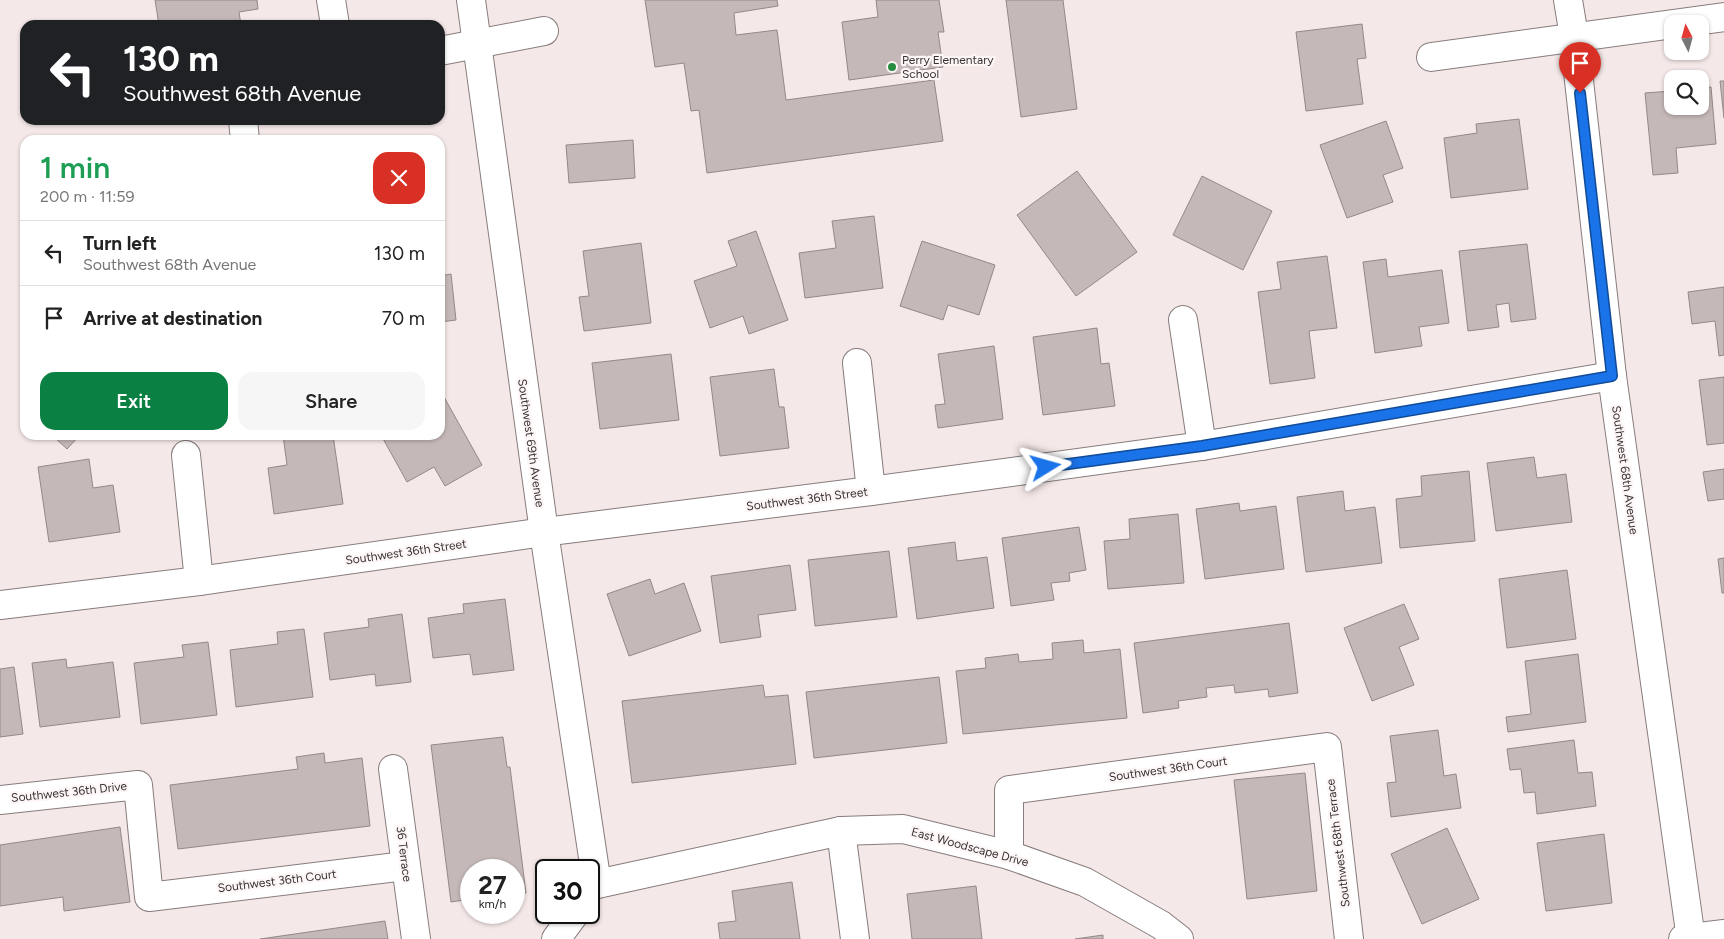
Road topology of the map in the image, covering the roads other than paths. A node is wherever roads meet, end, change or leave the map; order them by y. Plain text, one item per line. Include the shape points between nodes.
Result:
1 (331, 0) edge
2 (471, 0) edge
3 (1568, 0) edge
4 (1724, 17) edge
5 (334, 20) edge
6 (544, 31) dead end
7 (1574, 36) junction
8 (477, 43) junction
9 (445, 50) edge
10 (1431, 56) dead end
11 (1182, 320) dead end
12 (857, 363) dead end
13 (1612, 376) junction
14 (1202, 446) junction
15 (186, 455) dead end
16 (871, 491) junction
17 (544, 532) junction
18 (199, 581) junction
19 (0, 605) edge
20 (1327, 748) joint
21 (393, 769) dead end
22 (0, 800) edge
23 (841, 832) junction
24 (1009, 855) junction
25 (589, 859) edge
26 (405, 866) junction
27 (600, 888) edge
28 (149, 897) joint
29 (567, 924) edge
30 (1724, 934) edge
31 (416, 939) edge
32 (556, 939) edge
33 (855, 939) edge
34 (1179, 939) edge
35 (1349, 939) edge
36 (1688, 939) edge

1 - 5 street
2 - 8 street, Southwest 69th Avenue
3 - 7 street, Southwest 68th Avenue
4 - 7 street
6 - 8 street
7 - 10 street
7 - 13 street, Southwest 68th Avenue
8 - 9 street
8 - 17 street, Southwest 69th Avenue
11 - 14 street
12 - 16 street
13 - 14 street, Southwest 36th Street
13 - 36 street, Southwest 68th Avenue
14 - 16 street, Southwest 36th Street
15 - 18 street
16 - 17 street, Southwest 36th Street
17 - 18 street, Southwest 36th Street
17 - 25 street, Southwest 69th Avenue
18 - 19 street, Southwest 36th Street
20 - 24 street, Southwest 36th Court via 1009,790
20 - 35 street, Southwest 68th Terrace
21 - 26 street, 36 Terrace
22 - 28 street, Southwest 36th Drive via 138,785
23 - 24 street, East Woodscape Drive via 903,829
23 - 27 street, East Woodscape Drive via 719,857
23 - 33 street
24 - 34 street, East Woodscape Drive via 1085,882 1161,925
26 - 28 street, Southwest 36th Court
26 - 31 street, 36 Terrace
29 - 32 street
30 - 36 street

